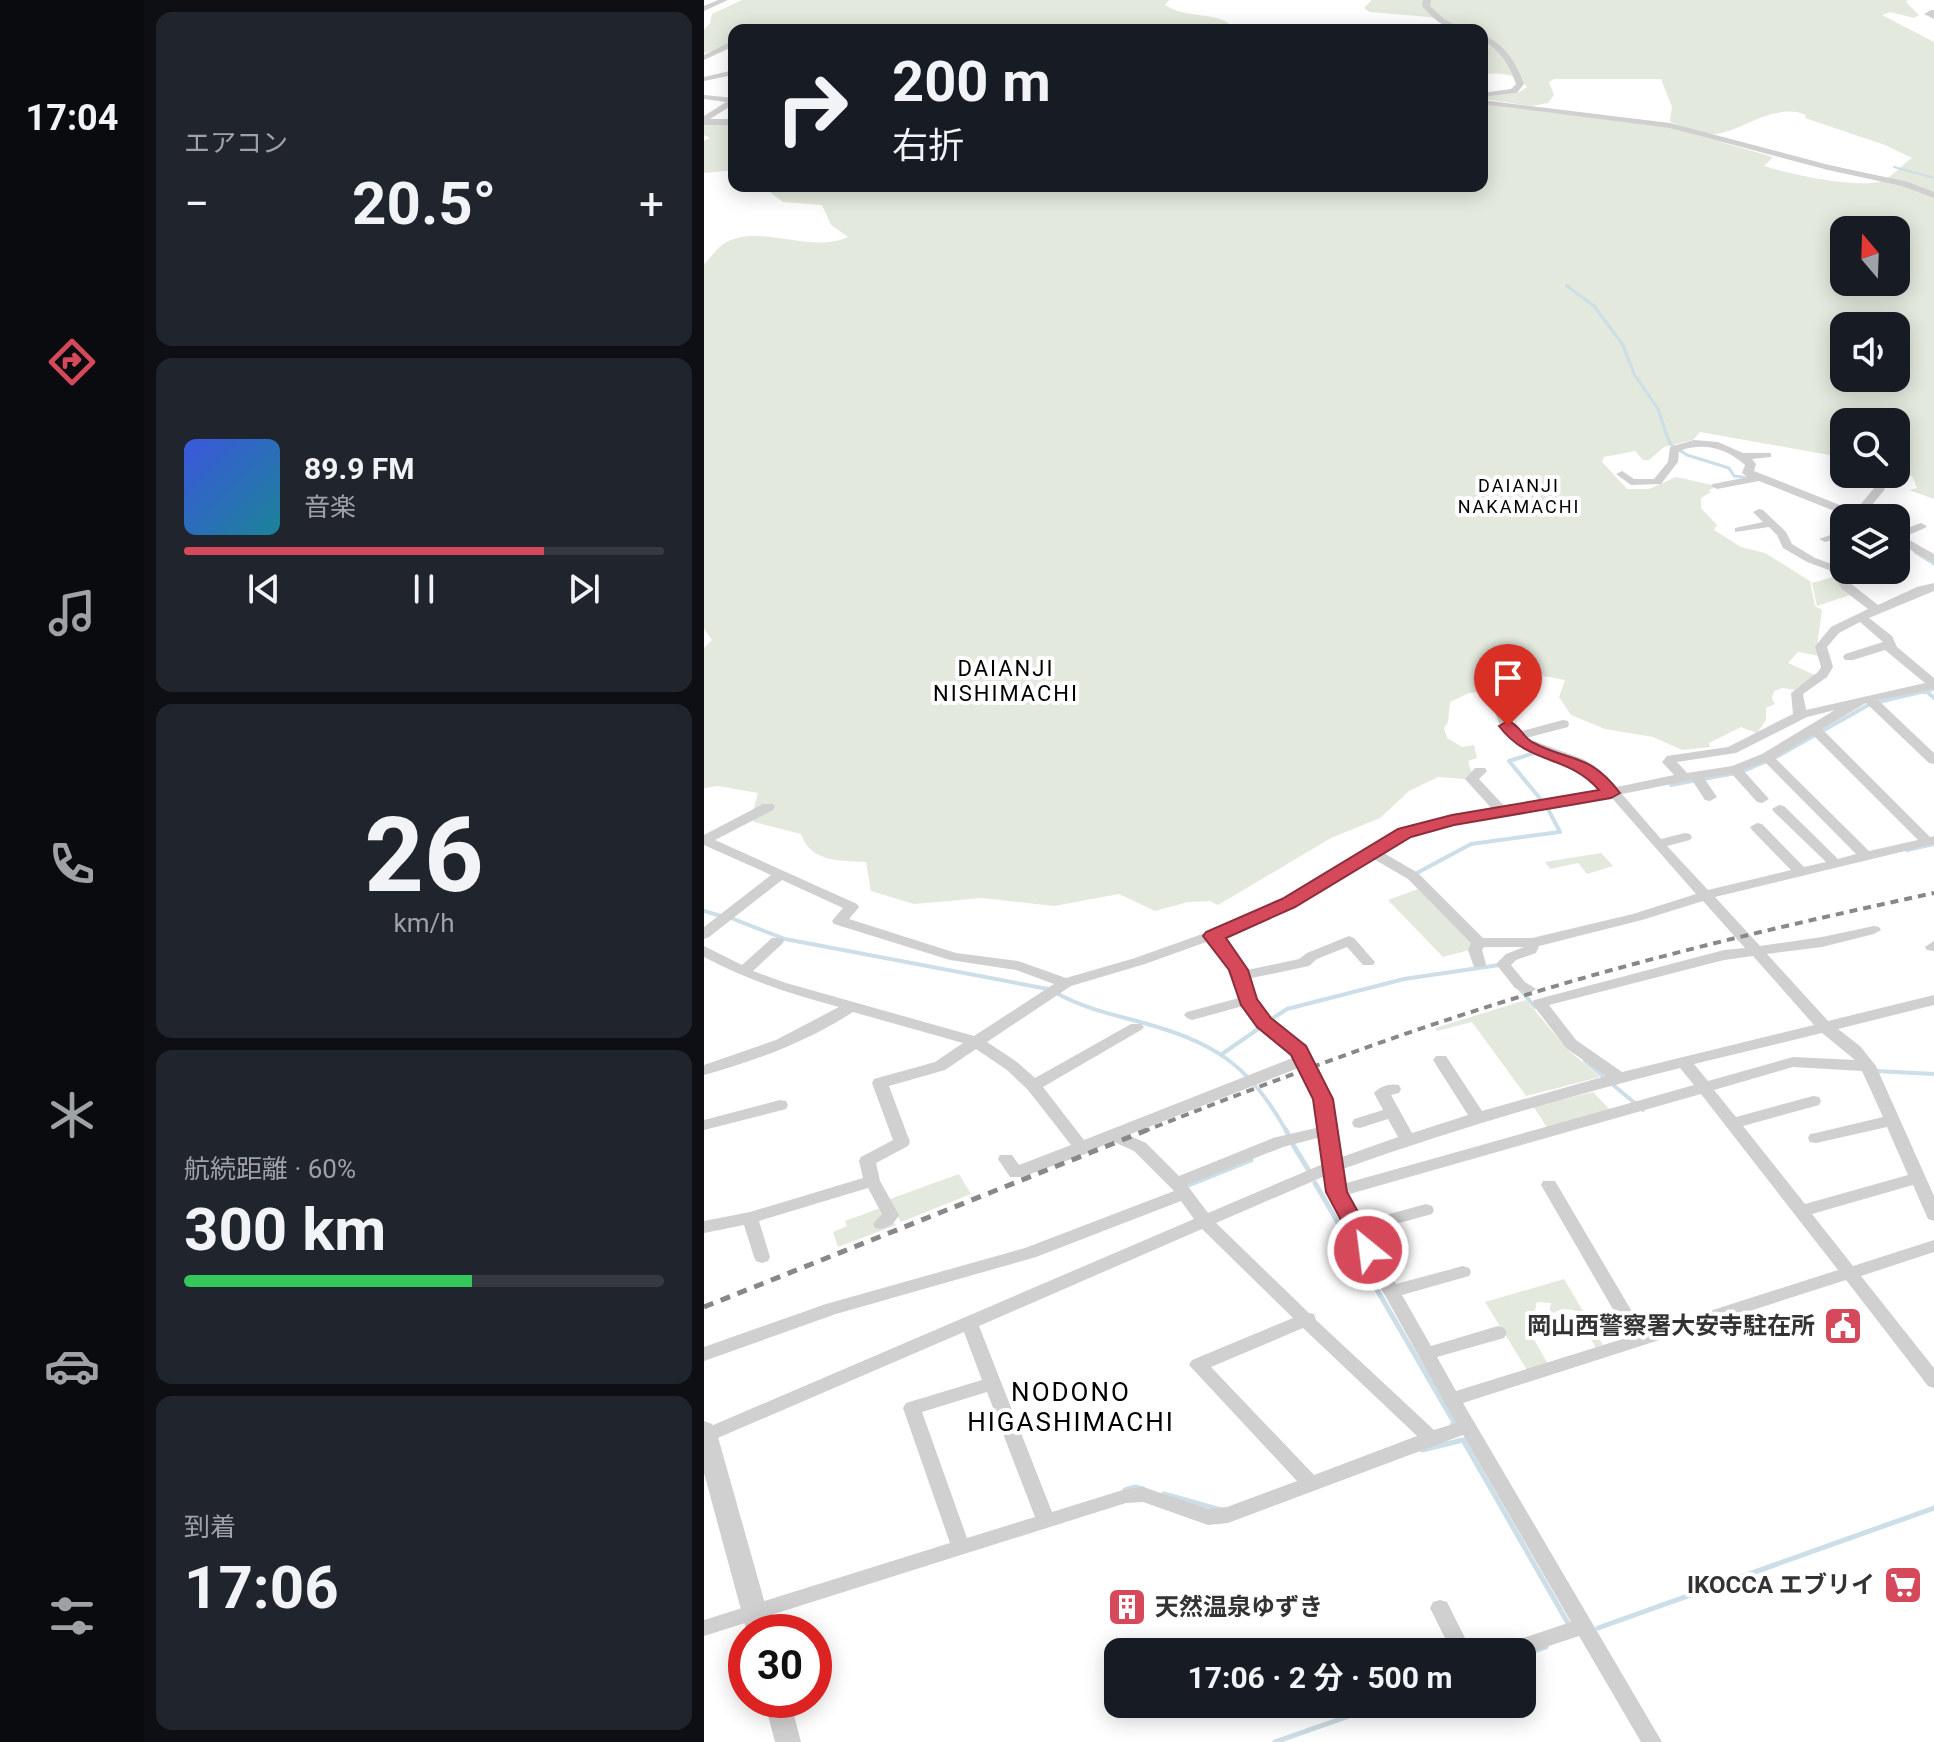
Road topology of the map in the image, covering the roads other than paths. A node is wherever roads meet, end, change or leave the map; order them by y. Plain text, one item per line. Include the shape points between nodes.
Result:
1 (724, 0) edge
2 (1427, 0) edge
3 (704, 9) edge
4 (1447, 24) edge
5 (1488, 42) edge
6 (728, 46) edge
7 (704, 58) edge
8 (728, 73) edge
9 (704, 79) edge
10 (1488, 94) edge
11 (704, 97) edge
12 (728, 99) edge
13 (1488, 103) edge
14 (728, 104) edge
15 (704, 121) edge
16 (728, 122) edge
17 (1934, 195) edge
18 (1767, 455) dead end
19 (1742, 456) junction
20 (1622, 474) dead end
21 (1778, 474) dead end
22 (1759, 480) junction
23 (1717, 486) dead end
24 (1879, 489) dead end
25 (1869, 504) edge
26 (1830, 506) edge
27 (1759, 512) dead end
28 (1769, 524) junction
29 (1921, 526) dead end
30 (1739, 530) dead end
31 (1910, 531) edge
32 (1830, 537) edge
33 (1825, 539) dead end
34 (1910, 545) edge
35 (1934, 559) edge
36 (1934, 587) edge
37 (1877, 610) junction
38 (1861, 617) junction
39 (1890, 644) junction
40 (1849, 657) dead end
41 (1931, 688) edge
42 (1869, 701) junction
43 (1498, 703) dead end
44 (1800, 716) junction
45 (1563, 724) dead end
46 (1817, 732) junction
47 (1516, 737) junction
48 (1769, 759) junction
49 (1934, 760) edge
50 (1480, 771) dead end
51 (1737, 771) junction
52 (1695, 780) junction
53 (1611, 793) junction
54 (1710, 797) dead end
55 (1762, 799) dead end
56 (768, 807) dead end
57 (1779, 809) dead end
58 (1502, 812) junction
59 (1757, 827) dead end
60 (1685, 837) dead end
61 (704, 840) edge
62 (1931, 841) edge
63 (1658, 844) junction
64 (1372, 852) junction
65 (1866, 856) junction
66 (1835, 863) junction
67 (1801, 872) junction
68 (780, 875) junction
69 (1706, 895) junction
70 (1874, 930) dead end
71 (704, 934) edge
72 (1212, 936) junction
73 (777, 941) dead end
74 (1479, 942) junction
75 (1532, 943) junction
76 (704, 951) edge
77 (1754, 951) junction
78 (1368, 962) dead end
79 (1479, 964) dead end
80 (743, 972) junction
81 (1240, 976) junction
82 (1066, 983) junction
83 (1529, 989) dead end
84 (1248, 1000) junction
85 (1934, 1000) edge
86 (853, 1005) junction
87 (1192, 1015) dead end
88 (1136, 1027) dead end
89 (1825, 1028) junction
90 (976, 1042) junction
91 (1303, 1060) junction
92 (1441, 1060) dead end
93 (1685, 1063) junction
94 (1866, 1068) junction
95 (704, 1070) edge
96 (1612, 1080) junction
97 (1034, 1086) junction
98 (1705, 1087) junction
99 (1393, 1089) dead end
100 (1813, 1101) dead end
101 (780, 1105) dead end
102 (1393, 1112) junction
103 (1477, 1116) junction
104 (1892, 1120) junction
105 (1360, 1123) dead end
106 (1732, 1123) junction
107 (704, 1125) edge
108 (1329, 1130) junction
109 (1115, 1136) junction
110 (1816, 1138) dead end
111 (1407, 1139) junction
112 (1082, 1149) junction
113 (1006, 1159) dead end
114 (1331, 1167) junction
115 (1918, 1178) junction
116 (872, 1181) junction
117 (1549, 1185) dead end
118 (1181, 1188) junction
119 (1336, 1192) junction
120 (1426, 1210) dead end
121 (1801, 1211) junction
122 (1934, 1215) edge
123 (750, 1218) junction
124 (1205, 1222) junction
125 (881, 1224) dead end
126 (704, 1227) edge
127 (1356, 1229) junction
128 (1934, 1246) edge
129 (762, 1257) dead end
130 (1463, 1272) dead end
131 (1850, 1274) junction
132 (1391, 1292) junction
133 (1308, 1319) junction
134 (969, 1323) junction
135 (1498, 1333) dead end
136 (1640, 1340) junction
137 (704, 1354) edge
138 (1426, 1354) junction
139 (1934, 1381) edge
140 (992, 1384) junction
141 (1451, 1400) junction
142 (1467, 1427) junction
143 (705, 1433) edge
144 (1431, 1438) junction
145 (1311, 1484) junction
146 (1046, 1521) junction
147 (961, 1548) junction
148 (1440, 1608) dead end
149 (755, 1614) edge
150 (779, 1614) edge
151 (728, 1625) edge
152 (704, 1628) edge
153 (1576, 1628) junction
154 (1455, 1638) edge
155 (1536, 1642) edge
156 (782, 1718) edge
157 (788, 1742) edge
158 (1652, 1742) edge

1 - 3 street
2 - 4 street via 1426,6
5 - 10 street via 1513,64 1520,84 1514,91
6 - 7 street
8 - 9 street
11 - 12 street
13 - 17 street via 1670,126
14 - 15 street
15 - 16 street
18 - 19 street
19 - 20 street via 1708,442 1692,442 1675,449 1661,480 1637,483
19 - 22 street via 1751,464 1748,473
21 - 22 street
22 - 23 street
22 - 26 street
24 - 25 street
27 - 28 street
28 - 30 street
28 - 37 street via 1787,546 1833,568 1846,586
29 - 31 street
32 - 33 street
34 - 35 street
36 - 37 street
37 - 38 street
38 - 39 street
38 - 44 street via 1835,630 1821,647 1827,667 1797,693
39 - 40 street
39 - 41 street
41 - 42 street
42 - 44 street via 1821,707
42 - 46 street
42 - 49 street
43 - 47 street
44 - 52 street via 1731,750 1669,762
45 - 47 street
46 - 48 street
46 - 62 street
47 - 53 street via 1531,748 1591,770
48 - 51 street
48 - 65 street
50 - 58 street via 1472,779
51 - 52 street
51 - 55 street
52 - 53 street
52 - 54 street
53 - 58 street
53 - 63 street
56 - 61 street
57 - 66 street
58 - 64 street via 1433,824
59 - 67 street
60 - 63 street
61 - 68 street
62 - 65 street
63 - 69 street
64 - 72 street via 1289,903
64 - 74 street via 1413,876
65 - 66 street
66 - 67 street
67 - 69 street
68 - 71 street
68 - 82 street via 852,907 839,921 955,957 1018,966
69 - 75 street
69 - 77 street
70 - 77 street
72 - 81 street
72 - 82 street
73 - 80 street
74 - 75 street
74 - 79 street
75 - 83 street via 1531,950 1503,964
76 - 80 street
77 - 89 street
77 - 96 street via 1539,1003 1571,1044
78 - 81 street via 1349,941 1304,963
80 - 86 street
81 - 84 street
82 - 90 street
84 - 87 street
84 - 91 street
85 - 89 street
86 - 90 street
86 - 95 street via 775,1048
88 - 97 street
89 - 93 street
89 - 94 street via 1849,1042
90 - 97 street
90 - 116 street via 940,1066 880,1083 902,1142 867,1161
91 - 108 street via 1323,1099
91 - 109 street
92 - 103 street
93 - 96 street
93 - 98 street
94 - 98 street via 1793,1062
94 - 104 street
96 - 103 street
97 - 112 street
98 - 106 street
98 - 119 street
99 - 102 street via 1382,1093
100 - 106 street
101 - 107 street
102 - 105 street
102 - 111 street
103 - 111 street
104 - 110 street
104 - 115 street
106 - 121 street
108 - 114 street
108 - 118 street via 1279,1142
109 - 112 street
109 - 118 street via 1140,1147
111 - 114 street
112 - 113 street via 1016,1173
114 - 119 street
114 - 124 street
115 - 121 street
115 - 122 street
116 - 123 street
116 - 125 street via 891,1215
117 - 136 street
118 - 124 street
118 - 137 street via 1030,1253 832,1309
119 - 127 street
120 - 127 street
121 - 131 street
123 - 126 street
123 - 129 street
124 - 133 street
124 - 134 street
127 - 132 street
128 - 131 street
130 - 132 street
131 - 136 street
131 - 139 street
132 - 138 street
133 - 144 street
133 - 145 street via 1198,1365
134 - 140 street
134 - 143 street
135 - 138 street
136 - 141 street
138 - 141 street
140 - 146 street
140 - 147 street via 912,1408
141 - 142 street
142 - 144 street
142 - 153 street
143 - 149 street
144 - 145 street
145 - 146 street via 1228,1515 1208,1517 1143,1494
146 - 147 street
147 - 150 street
148 - 154 street
151 - 152 street
153 - 155 street
153 - 158 street
156 - 157 street

